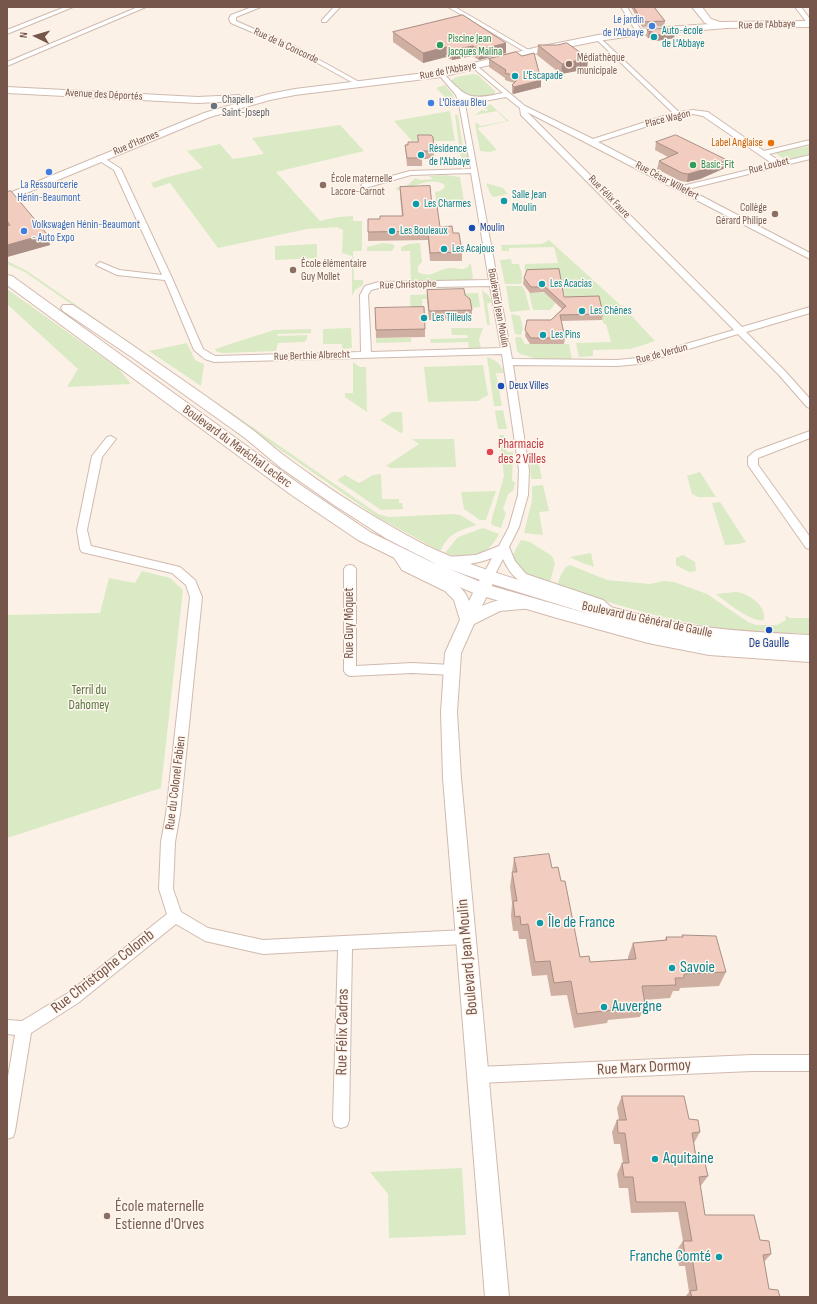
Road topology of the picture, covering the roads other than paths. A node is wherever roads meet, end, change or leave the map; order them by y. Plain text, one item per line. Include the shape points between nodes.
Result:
1 (70, 7) edge
2 (143, 7) edge
3 (241, 7) edge
4 (258, 7) edge
5 (337, 7) edge
6 (451, 7) edge
7 (624, 7) edge
8 (697, 7) edge
9 (798, 7) edge
10 (250, 10) junction
11 (324, 21) dead end
12 (708, 21) junction
13 (810, 24) edge
14 (724, 26) junction
15 (696, 28) junction
16 (7, 32) edge
17 (639, 32) junction
18 (598, 38) junction
19 (529, 52) junction
20 (7, 64) edge
21 (475, 67) junction
22 (441, 74) junction
23 (360, 84) junction
24 (7, 90) edge
25 (459, 94) junction
26 (509, 94) junction
27 (269, 97) junction
28 (483, 99) junction
29 (202, 100) junction
30 (243, 104) junction
31 (523, 107) junction
32 (207, 114) junction
33 (465, 114) junction
34 (678, 114) junction
35 (541, 115) junction
36 (530, 118) junction
37 (592, 142) junction
38 (810, 142) edge
39 (763, 153) junction
40 (810, 157) edge
41 (101, 158) junction
42 (779, 164) junction
43 (475, 171) junction
44 (365, 186) dead end
45 (682, 188) junction
46 (7, 198) edge
47 (810, 256) edge
48 (100, 265) dead end
49 (7, 268) edge
50 (168, 278) junction
51 (7, 279) edge
52 (494, 283) junction
53 (810, 310) edge
54 (740, 332) junction
55 (506, 351) junction
56 (366, 355) junction
57 (508, 362) junction
58 (810, 405) edge
59 (810, 434) edge
60 (111, 439) dead end
61 (810, 545) edge
62 (504, 548) junction
63 (398, 553) junction
64 (444, 561) junction
65 (350, 568) dead end
66 (485, 583) junction
67 (531, 604) junction
68 (612, 613) junction
69 (468, 620) junction
70 (810, 642) edge
71 (810, 655) edge
72 (453, 670) junction
73 (175, 916) junction
74 (465, 937) junction
75 (345, 944) junction
76 (7, 1027) edge
77 (24, 1029) junction
78 (810, 1063) edge
79 (478, 1075) junction
80 (341, 1120) dead end
81 (7, 1131) edge
82 (497, 1297) edge

1 - 16 street
2 - 20 street
3 - 10 street
4 - 10 street
5 - 11 street
6 - 19 street
7 - 17 street
8 - 12 main road
9 - 13 street
10 - 23 street, Rue de la Concorde via 233,16 233,22 296,49
12 - 14 main road, Rue de l'Abbaye
12 - 15 street, Rue de l'Abbaye
13 - 14 main road, Rue de l'Abbaye
14 - 15 street, Rue de l'Abbaye
15 - 17 street, Rue de l'Abbaye
17 - 18 street, Rue de l'Abbaye
18 - 19 street, Rue de l'Abbaye
18 - 34 street
19 - 21 street, Rue de l'Abbaye
21 - 22 street, Rue de l'Abbaye
21 - 26 street, Rue Félix Faure
22 - 23 street, Rue de l'Abbaye
22 - 25 street, Boulevard Jean Moulin
23 - 27 street, Rue de l'Abbaye
24 - 29 street, Avenue des Déportés
25 - 28 street via 468,98
25 - 33 street, Boulevard Jean Moulin
26 - 28 street
26 - 31 street, Rue Félix Faure
27 - 29 street, Avenue des Déportés
27 - 30 street, Rue d'Harnes
28 - 33 street via 471,106
29 - 30 street, Avenue des Déportés
29 - 32 street
30 - 32 street, Rue d'Harnes
31 - 35 street, Rue César Willefert
31 - 36 street, Rue Félix Faure via 524,113
32 - 41 street, Rue d'Harnes
33 - 43 street, Boulevard Jean Moulin
34 - 37 street, Place Wagon
34 - 39 street, Place Wagon via 705,114
35 - 36 street
35 - 37 street, Rue César Willefert
36 - 54 street, Rue Félix Faure
37 - 45 street, Rue César Willefert
38 - 39 street, Rue Loubet
39 - 42 street, Place Wagon
40 - 42 street, Rue Loubet
41 - 46 street, Rue d'Harnes
41 - 50 street, Rue Berthie Albrecht via 117,169
42 - 45 street, Rue Loubet
43 - 44 street via 410,173
43 - 52 street, Boulevard Jean Moulin
45 - 47 street, Rue César Willefert
48 - 50 street via 117,272
49 - 64 main road, Boulevard du Maréchal Leclerc via 22,275 138,355 363,517
50 - 56 street, Rue Berthie Albrecht via 199,350 208,357
51 - 63 main road, Boulevard du Maréchal Leclerc via 296,490 364,536
52 - 55 street, Boulevard Jean Moulin
52 - 56 street, Rue Christophe via 379,285 368,288 364,295
53 - 54 street, Rue de Verdun
54 - 57 street, Rue de Verdun via 628,363
54 - 58 street, Rue Félix Faure
55 - 56 street, Rue Berthie Albrecht
55 - 57 street, Boulevard Jean Moulin
57 - 62 street, Boulevard Jean Moulin via 523,459 524,482 514,527
59 - 61 street via 759,453 754,457 753,465
60 - 73 street, Rue du Colonel Fabien via 97,456 82,530 86,549 176,570 191,583 196,597 168,842 166,889
62 - 64 street, Boulevard du Maréchal Leclerc via 488,557
62 - 66 street, Boulevard Jean Moulin
62 - 68 street via 510,563 522,577 599,603
63 - 66 main road, Boulevard du Maréchal Leclerc
63 - 69 street via 407,566 450,587 461,598
64 - 66 main road, Boulevard du Maréchal Leclerc
65 - 72 street, Rue Guy Môquet via 350,671 412,668
66 - 67 main road, Boulevard du Général de Gaulle
66 - 68 main road, Boulevard du Général de Gaulle
66 - 69 street, Boulevard Jean Moulin
67 - 69 street, Boulevard du Général de Gaulle via 496,605
67 - 71 main road, Boulevard du Général de Gaulle via 648,636 709,648
68 - 70 main road, Boulevard du Général de Gaulle via 688,631
69 - 72 street, Boulevard Jean Moulin via 453,653
72 - 74 street, Boulevard Jean Moulin via 449,712 450,748
73 - 75 street via 205,934 263,947
73 - 77 street, Rue Christophe Colomb via 74,998
74 - 75 street
74 - 79 street, Boulevard Jean Moulin
75 - 80 street, Rue Félix Cadras
76 - 77 street
77 - 81 street
78 - 79 street, Rue Marx Dormoy via 752,1063
79 - 82 street, Boulevard Jean Moulin

